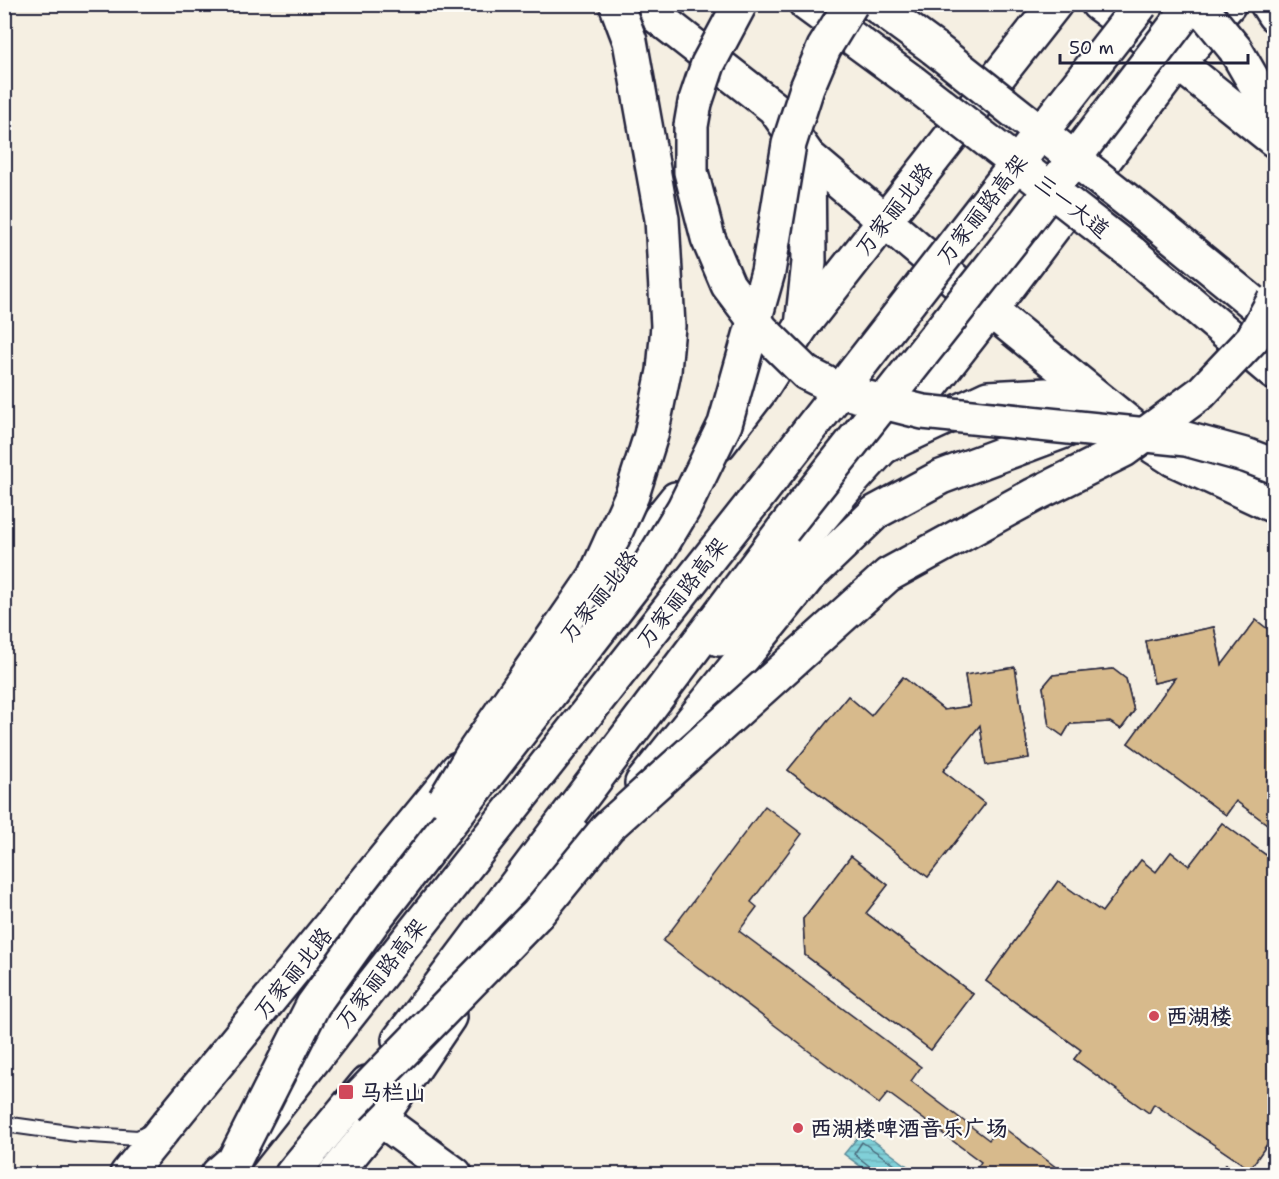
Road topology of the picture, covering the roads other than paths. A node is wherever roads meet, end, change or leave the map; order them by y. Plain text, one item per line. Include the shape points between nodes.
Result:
1 (616, 4) edge
2 (641, 4) edge
3 (740, 4) edge
4 (806, 4) edge
5 (851, 4) edge
6 (874, 4) edge
7 (1055, 4) edge
8 (1098, 4) edge
9 (1141, 4) edge
10 (1192, 4) edge
11 (1198, 4) edge
12 (1229, 4) edge
13 (1267, 4) edge
14 (1275, 15) edge
15 (1178, 63) junction
16 (1275, 129) edge
17 (1275, 140) edge
18 (808, 156) junction
19 (884, 221) junction
20 (1275, 300) edge
21 (990, 310) junction
22 (1275, 320) edge
23 (802, 326) junction
24 (1275, 373) edge
25 (1076, 427) junction
26 (884, 447) junction
27 (1173, 459) junction
28 (1275, 466) edge
29 (1275, 506) edge
30 (608, 827) junction
31 (374, 920) junction
32 (349, 1107) junction
33 (380, 1119) junction
34 (171, 1122) junction
35 (4, 1124) edge
36 (226, 1167) edge
37 (127, 1174) edge
38 (292, 1174) edge
39 (335, 1174) edge
40 (455, 1174) edge

1 - 31 main road, bridge via 630,41 662,219 668,326 651,435 632,495 595,578 472,755
2 - 18 main road via 774,108
3 - 25 main road, bridge via 708,64 695,103 692,172 708,238 728,285 762,330 806,373 844,392 923,412
4 - 24 main road, 三一大道, bridge via 1132,254
5 - 31 main road, bridge via 824,48 807,88 789,144 768,272 726,424 684,508 649,566
6 - 22 main road, 三一大道, bridge
7 - 19 main road, 万家丽北路
8 - 15 main road
9 - 36 main road, 万家丽路高架, bridge via 751,505
10 - 32 main road, 万家丽路高架, bridge via 783,530
11 - 16 main road, bridge via 1235,49 1268,106
12 - 15 main road
13 - 14 main road
15 - 17 main road
15 - 21 main road
18 - 19 main road
18 - 23 main road via 809,262
19 - 21 main road
19 - 23 main road, 万家丽北路
20 - 30 main road, bridge via 1253,338 1201,393 1124,450 888,575
21 - 26 main road
21 - 27 main road
23 - 34 main road, 万家丽北路 via 760,391 618,574
25 - 28 main road, bridge via 1186,439
25 - 30 main road, bridge via 941,477 876,512 807,577
26 - 27 main road via 988,398 1046,395 1089,405
26 - 33 main road via 715,644 560,851
27 - 29 main road
30 - 32 main road, bridge via 538,913
31 - 36 main road, bridge via 313,1005
32 - 38 main road, 万家丽路高架
33 - 39 main road
33 - 40 main road
34 - 35 lane via 138,1138
34 - 37 main road, 万家丽北路

